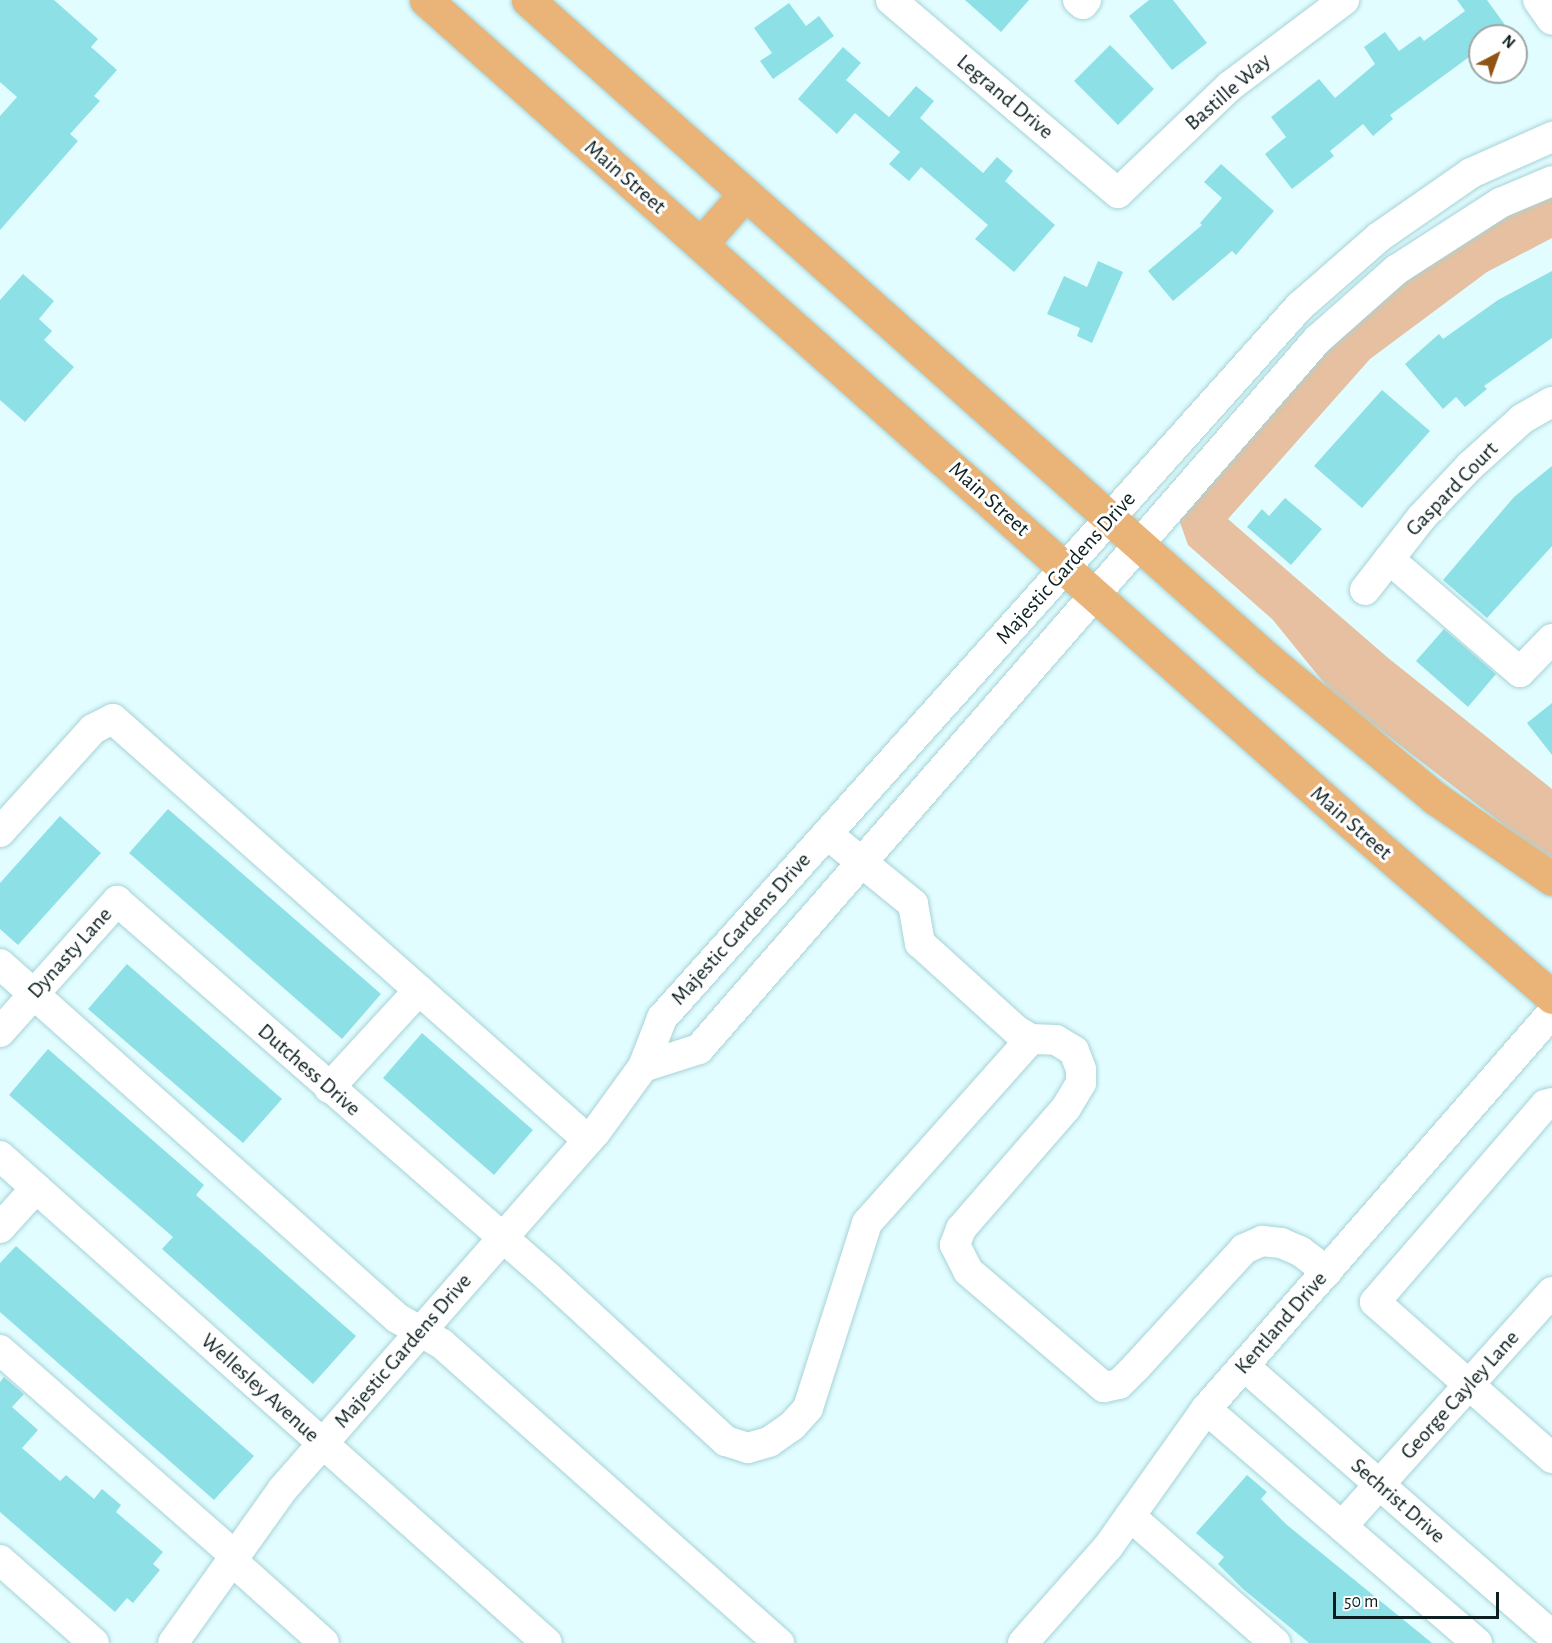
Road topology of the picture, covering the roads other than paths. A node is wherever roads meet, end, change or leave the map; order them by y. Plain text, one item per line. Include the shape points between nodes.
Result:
1 (426, 0) edge
2 (528, 0) edge
3 (891, 0) edge
4 (1078, 0) edge
5 (1086, 0) edge
6 (1344, 0) edge
7 (1538, 0) edge
8 (1552, 20) edge
9 (1552, 137) edge
10 (1552, 181) edge
11 (745, 194) junction
12 (1118, 194) joint
13 (701, 243) junction
14 (1552, 402) edge
15 (1110, 518) junction
16 (1139, 545) junction
17 (1389, 559) junction
18 (1066, 568) junction
19 (1365, 590) dead end
20 (1096, 596) junction
21 (1552, 639) edge
22 (0, 831) edge
23 (828, 834) junction
24 (862, 864) junction
25 (1552, 879) edge
26 (117, 901) joint
27 (0, 964) edge
28 (419, 990) junction
29 (33, 994) junction
30 (1552, 997) edge
31 (1552, 1013) edge
32 (0, 1032) edge
33 (1031, 1039) junction
34 (643, 1066) junction
35 (329, 1088) junction
36 (1552, 1103) edge
37 (588, 1140) junction
38 (0, 1156) edge
39 (36, 1188) junction
40 (0, 1228) edge
41 (501, 1239) junction
42 (1327, 1271) junction
43 (1552, 1292) edge
44 (422, 1330) junction
45 (0, 1350) edge
46 (1244, 1366) junction
47 (1469, 1385) junction
48 (1206, 1409) junction
49 (322, 1443) junction
50 (1552, 1458) edge
51 (1379, 1484) junction
52 (1130, 1516) junction
53 (1342, 1525) junction
54 (233, 1554) junction
55 (0, 1560) edge
56 (1552, 1636) edge
57 (1035, 1639) edge
58 (94, 1643) edge
59 (172, 1643) edge
60 (324, 1643) edge
61 (547, 1643) edge
62 (779, 1643) edge
63 (1275, 1643) edge
64 (1476, 1643) edge

1 - 13 main road, Main Street
2 - 11 main road
3 - 12 street, Legrand Drive
4 - 5 street via 1083,4
6 - 12 street, Bastille Way via 1230,86
7 - 8 street
9 - 15 street, Majestic Gardens Drive via 1471,173 1339,269 1299,307
10 - 16 street, Majestic Gardens Drive via 1500,203 1396,270 1317,340
11 - 13 main road
11 - 15 main road
13 - 18 main road, Main Street
14 - 17 street, Gaspard Court via 1522,419 1470,466
15 - 16 main road
15 - 18 street, Majestic Gardens Drive
16 - 20 street, Majestic Gardens Drive
16 - 25 main road via 1270,661 1435,798
17 - 19 street, Gaspard Court
17 - 21 street via 1520,672
18 - 20 main road, Main Street
18 - 23 street, Majestic Gardens Drive
20 - 24 street, Majestic Gardens Drive
20 - 30 main road, Main Street
22 - 28 street via 93,729 113,719
23 - 24 street
23 - 34 street, Majestic Gardens Drive via 662,1018
24 - 33 street via 887,879 914,904 920,943 1017,1031
24 - 34 street, Majestic Gardens Drive via 699,1049
26 - 29 street, Dynasty Lane
26 - 35 street, Dutchess Drive
27 - 29 street
28 - 35 street
28 - 37 street
29 - 32 street, Dynasty Lane
29 - 44 street via 397,1318
31 - 42 street, Kentland Drive
33 - 41 street, Dutchess Drive via 867,1223 808,1408 792,1426 769,1442 748,1448 726,1441 548,1277
33 - 42 street via 1056,1040 1074,1050 1081,1083 1066,1108 961,1229 955,1245 968,1271 1104,1387 1119,1384 1244,1249 1262,1241 1281,1243 1300,1251
34 - 37 street, Majestic Gardens Drive
35 - 41 street, Dutchess Drive
36 - 47 street via 1545,1105 1375,1302
37 - 41 street, Majestic Gardens Drive
38 - 39 street, Wellesley Avenue
39 - 40 street
39 - 49 street, Wellesley Avenue
41 - 44 street, Majestic Gardens Drive
42 - 46 street, Kentland Drive
43 - 47 street, George Cayley Lane
44 - 49 street, Majestic Gardens Drive
44 - 62 street
45 - 54 street
46 - 48 street, Kentland Drive
46 - 51 street, Sechrist Drive
47 - 50 street
47 - 51 street, George Cayley Lane
48 - 52 street, Kentland Drive
48 - 53 street
49 - 54 street, Majestic Gardens Drive
49 - 61 street, Wellesley Avenue
51 - 53 street, George Cayley Lane
51 - 56 street, Sechrist Drive
52 - 57 street, Kentland Drive
52 - 63 street
53 - 64 street
54 - 59 street, Majestic Gardens Drive
54 - 60 street via 238,1566
55 - 58 street

